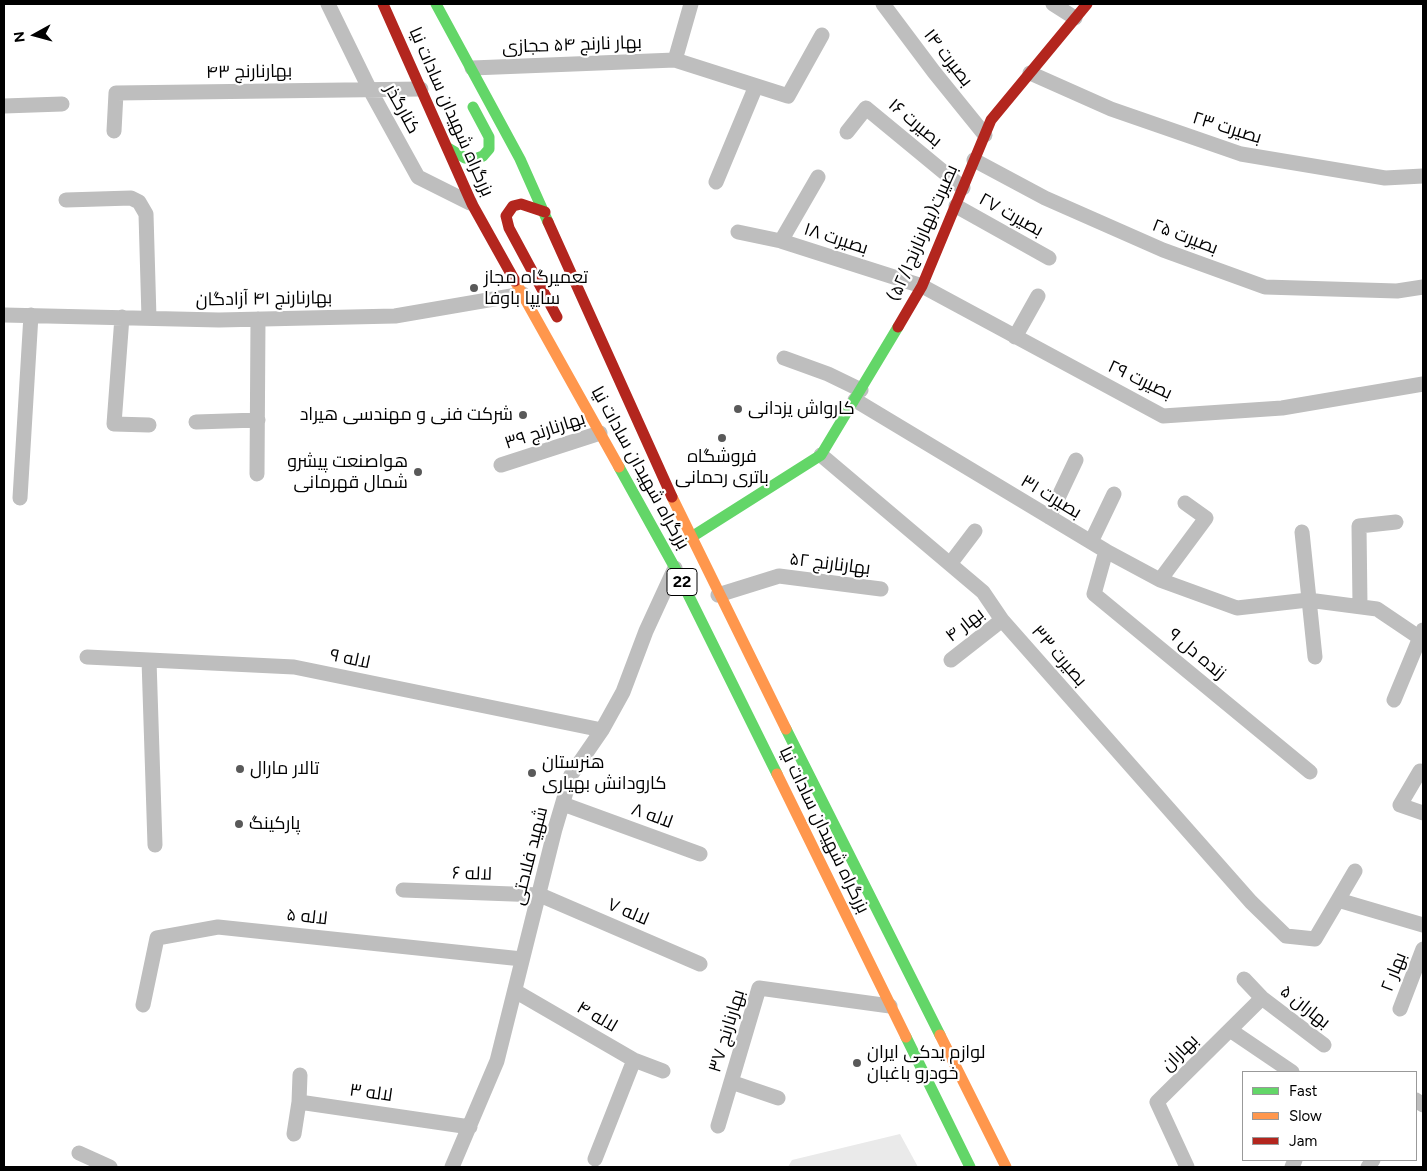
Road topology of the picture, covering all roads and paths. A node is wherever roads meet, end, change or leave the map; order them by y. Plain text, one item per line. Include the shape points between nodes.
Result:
1 (328, 4) edge
2 (383, 4) edge
3 (436, 4) edge
4 (691, 4) edge
5 (884, 4) edge
6 (1053, 4) edge
7 (1087, 4) edge
8 (1075, 18) junction
9 (822, 34) dead end
10 (674, 60) junction
11 (472, 68) junction
12 (1030, 73) junction
13 (756, 86) junction
14 (421, 89) junction
15 (370, 90) junction
16 (465, 93) dead end
17 (62, 104) dead end
18 (4, 106) edge
19 (114, 131) dead end
20 (847, 132) dead end
21 (985, 135) junction
22 (448, 148) junction
23 (974, 160) junction
24 (1423, 176) edge
25 (818, 177) dead end
26 (716, 182) dead end
27 (963, 188) junction
28 (66, 200) dead end
29 (472, 204) junction
30 (956, 206) junction
31 (545, 212) junction
32 (738, 232) dead end
33 (781, 241) junction
34 (1049, 258) dead end
35 (922, 286) junction
36 (1423, 287) edge
37 (523, 294) junction
38 (1038, 296) dead end
39 (4, 315) edge
40 (31, 315) junction
41 (122, 317) junction
42 (149, 318) junction
43 (258, 319) junction
44 (562, 328) dead end
45 (1016, 337) junction
46 (784, 358) dead end
47 (579, 372) dead end
48 (1423, 384) edge
49 (858, 395) junction
50 (258, 420) junction
51 (196, 422) dead end
52 (149, 425) dead end
53 (600, 433) junction
54 (821, 455) junction
55 (1076, 460) dead end
56 (501, 465) dead end
57 (257, 474) dead end
58 (1114, 494) dead end
59 (20, 498) dead end
60 (1185, 503) dead end
61 (1049, 517) junction
62 (1396, 522) dead end
63 (974, 531) dead end
64 (1302, 532) dead end
65 (690, 538) junction
66 (1091, 542) junction
67 (1106, 551) junction
68 (950, 564) junction
69 (675, 568) junction
70 (1160, 580) junction
71 (881, 589) dead end
72 (718, 595) junction
73 (1308, 600) junction
74 (1360, 605) junction
75 (1002, 620) junction
76 (1422, 635) edge
77 (87, 657) dead end
78 (1315, 657) dead end
79 (149, 660) junction
80 (951, 660) dead end
81 (1394, 700) dead end
82 (602, 730) junction
83 (1420, 771) dead end
84 (1310, 772) dead end
85 (563, 804) junction
86 (1423, 814) edge
87 (155, 846) dead end
88 (700, 854) dead end
89 (1355, 870) dead end
90 (403, 890) dead end
91 (540, 895) junction
92 (1338, 900) junction
93 (1423, 925) edge
94 (1423, 949) edge
95 (522, 959) junction
96 (700, 964) dead end
97 (1244, 979) dead end
98 (515, 991) junction
99 (1262, 998) junction
100 (143, 1005) dead end
101 (890, 1006) junction
102 (1400, 1009) dead end
103 (1230, 1030) junction
104 (1324, 1046) dead end
105 (634, 1060) junction
106 (664, 1071) dead end
107 (1291, 1071) edge
108 (300, 1075) dead end
109 (731, 1082) junction
110 (778, 1098) dead end
111 (299, 1102) junction
112 (718, 1126) dead end
113 (470, 1127) junction
114 (294, 1134) dead end
115 (78, 1153) dead end
116 (595, 1159) dead end
117 (458, 1165) edge
118 (110, 1167) edge
119 (970, 1167) edge
120 (1006, 1167) edge
121 (1187, 1167) edge

1 - 15 street, کنارگذر
2 - 14 main road, بزرگراه شهیدان سادات نیا / 22
3 - 11 main road, بزرگراه شهیدان سادات نیا / 22
4 - 10 street
5 - 21 street, بصیرت ۱۴ via 926,52
6 - 8 street
7 - 8 main road, بصیرت(بهارنارنج۵۲/۱)
8 - 12 main road, بصیرت(بهارنارنج۵۲/۱)
9 - 13 street, بهار نارنج ۵۴ حجازی via 788,96
10 - 11 street, بهار نارنج ۵۴ حجازی
10 - 13 street, بهار نارنج ۵۴ حجازی
11 - 31 main road, بزرگراه شهیدان سادات نیا / 22
12 - 21 main road, بصیرت(بهارنارنج۵۲/۱) via 991,120
12 - 24 street, بصیرت ۲۳ via 1111,109 1241,154 1385,178
13 - 26 street
14 - 15 street, بهارنارنج ۴۳
14 - 22 main road, بزرگراه شهیدان سادات نیا / 22
15 - 19 street, بهارنارنج ۴۳ via 116,92
15 - 29 street, کنارگذر via 418,177
16 - 22 main road via 489,137 489,149 475,159 465,158
17 - 18 street
20 - 27 street, بصیرت ۱۶ via 866,108
21 - 23 main road, بصیرت(بهارنارنج۵۲/۱)
22 - 29 main road, بزرگراه شهیدان سادات نیا / 22
23 - 27 main road, بصیرت(بهارنارنج۵۲/۱)
23 - 36 street, بصیرت ۲۵ via 1044,198 1163,250 1265,287 1398,291
25 - 33 street
27 - 30 main road, بصیرت(بهارنارنج۵۲/۱)
28 - 42 street via 131,198 139,202 146,214
29 - 37 main road, بزرگراه شهیدان سادات نیا / 22
30 - 34 street, بصیرت ۲۷
30 - 35 main road, بصیرت(بهارنارنج۵۲/۱)
31 - 44 main road via 521,204 513,206 506,216 509,228
31 - 65 main road, بزرگراه شهیدان سادات نیا / 22
32 - 33 street, بصیرت ۱۸
33 - 35 street, بصیرت ۱۸
35 - 45 street, بصیرت ۲۹
35 - 49 main road, بصیرت(بهارنارنج۵۲/۱)
37 - 43 street, بهارنارنج ۴۱ آزادگان via 395,316
37 - 53 main road, بزرگراه شهیدان سادات نیا / 22
38 - 45 street
39 - 40 street, بهارنارنج ۴۱ آزادگان
40 - 41 street, بهارنارنج ۴۱ آزادگان
40 - 59 street
41 - 42 street, بهارنارنج ۴۱ آزادگان
41 - 52 street via 114,424
42 - 43 street, بهارنارنج ۴۱ آزادگان
43 - 50 street
45 - 48 street, بصیرت ۲۹ via 1162,416 1282,408
46 - 49 street, بصیرت ۳۱ via 828,374
47 - 53 main road
49 - 54 main road, بصیرت(بهارنارنج۵۲/۱)
49 - 61 street, بصیرت ۳۱
50 - 51 street
50 - 57 street
53 - 56 street, بهارنارنج ۳۹
53 - 69 main road, بزرگراه شهیدان سادات نیا / 22
54 - 65 main road, بصیرت(بهارنارنج۵۲/۱)
54 - 68 street, بصیرت ۳۳
55 - 61 street
58 - 66 street
60 - 70 street via 1206,518
61 - 66 street, بصیرت ۳۱
62 - 74 street via 1359,526
63 - 68 street
64 - 73 street
65 - 72 main road, بزرگراه شهیدان سادات نیا / 22
66 - 67 street, بصیرت ۳۱
67 - 70 street, بصیرت ۳۱
67 - 84 street, زنده دل ۹ via 1094,594
68 - 75 street, بصیرت ۳۳ via 983,592
69 - 82 street, شهید فلاحتی via 623,692
69 - 101 main road, بزرگراه شهیدان سادات نیا / 22
70 - 73 street, بصیرت ۳۱ via 1237,608
71 - 72 street, بهارنارنج ۵۲ via 779,576
72 - 120 main road, بزرگراه شهیدان سادات نیا / 22
73 - 74 street
73 - 78 street
74 - 76 street via 1377,609
75 - 80 street, بهار ۴
75 - 92 street, بصیرت ۳۳ via 1251,902 1286,936 1315,939
76 - 81 street
77 - 79 street, لاله ۹
79 - 82 street, لاله ۹ via 294,667
79 - 87 street
82 - 85 street, شهید فلاحتی via 572,775
83 - 86 street via 1400,805
85 - 88 street, لاله ۸
85 - 91 street, شهید فلاحتی
89 - 92 street
90 - 91 street, لاله ۶
91 - 95 street, شهید فلاحتی
91 - 96 street, لاله ۷
92 - 93 street
94 - 102 street, بهار ۲
95 - 98 street, شهید فلاحتی
95 - 100 street, لاله ۵ via 218,927 156,938
97 - 99 street
98 - 105 street, لاله ۴
98 - 113 street, شهید فلاحتی via 497,1061
99 - 103 street, بهاران
99 - 104 street, بهاران ۵
101 - 109 street, بهارنارنج ۳۷ via 759,988
101 - 119 main road, بزرگراه شهیدان سادات نیا / 22
103 - 107 street
103 - 121 street, بهاران via 1156,1102
105 - 106 street, لاله ۴
105 - 116 street
108 - 111 street
109 - 110 street
109 - 112 street, بهارنارنج ۳۷
111 - 113 street, لاله ۳
111 - 114 street
113 - 117 street, شهید فلاحتی
115 - 118 street

